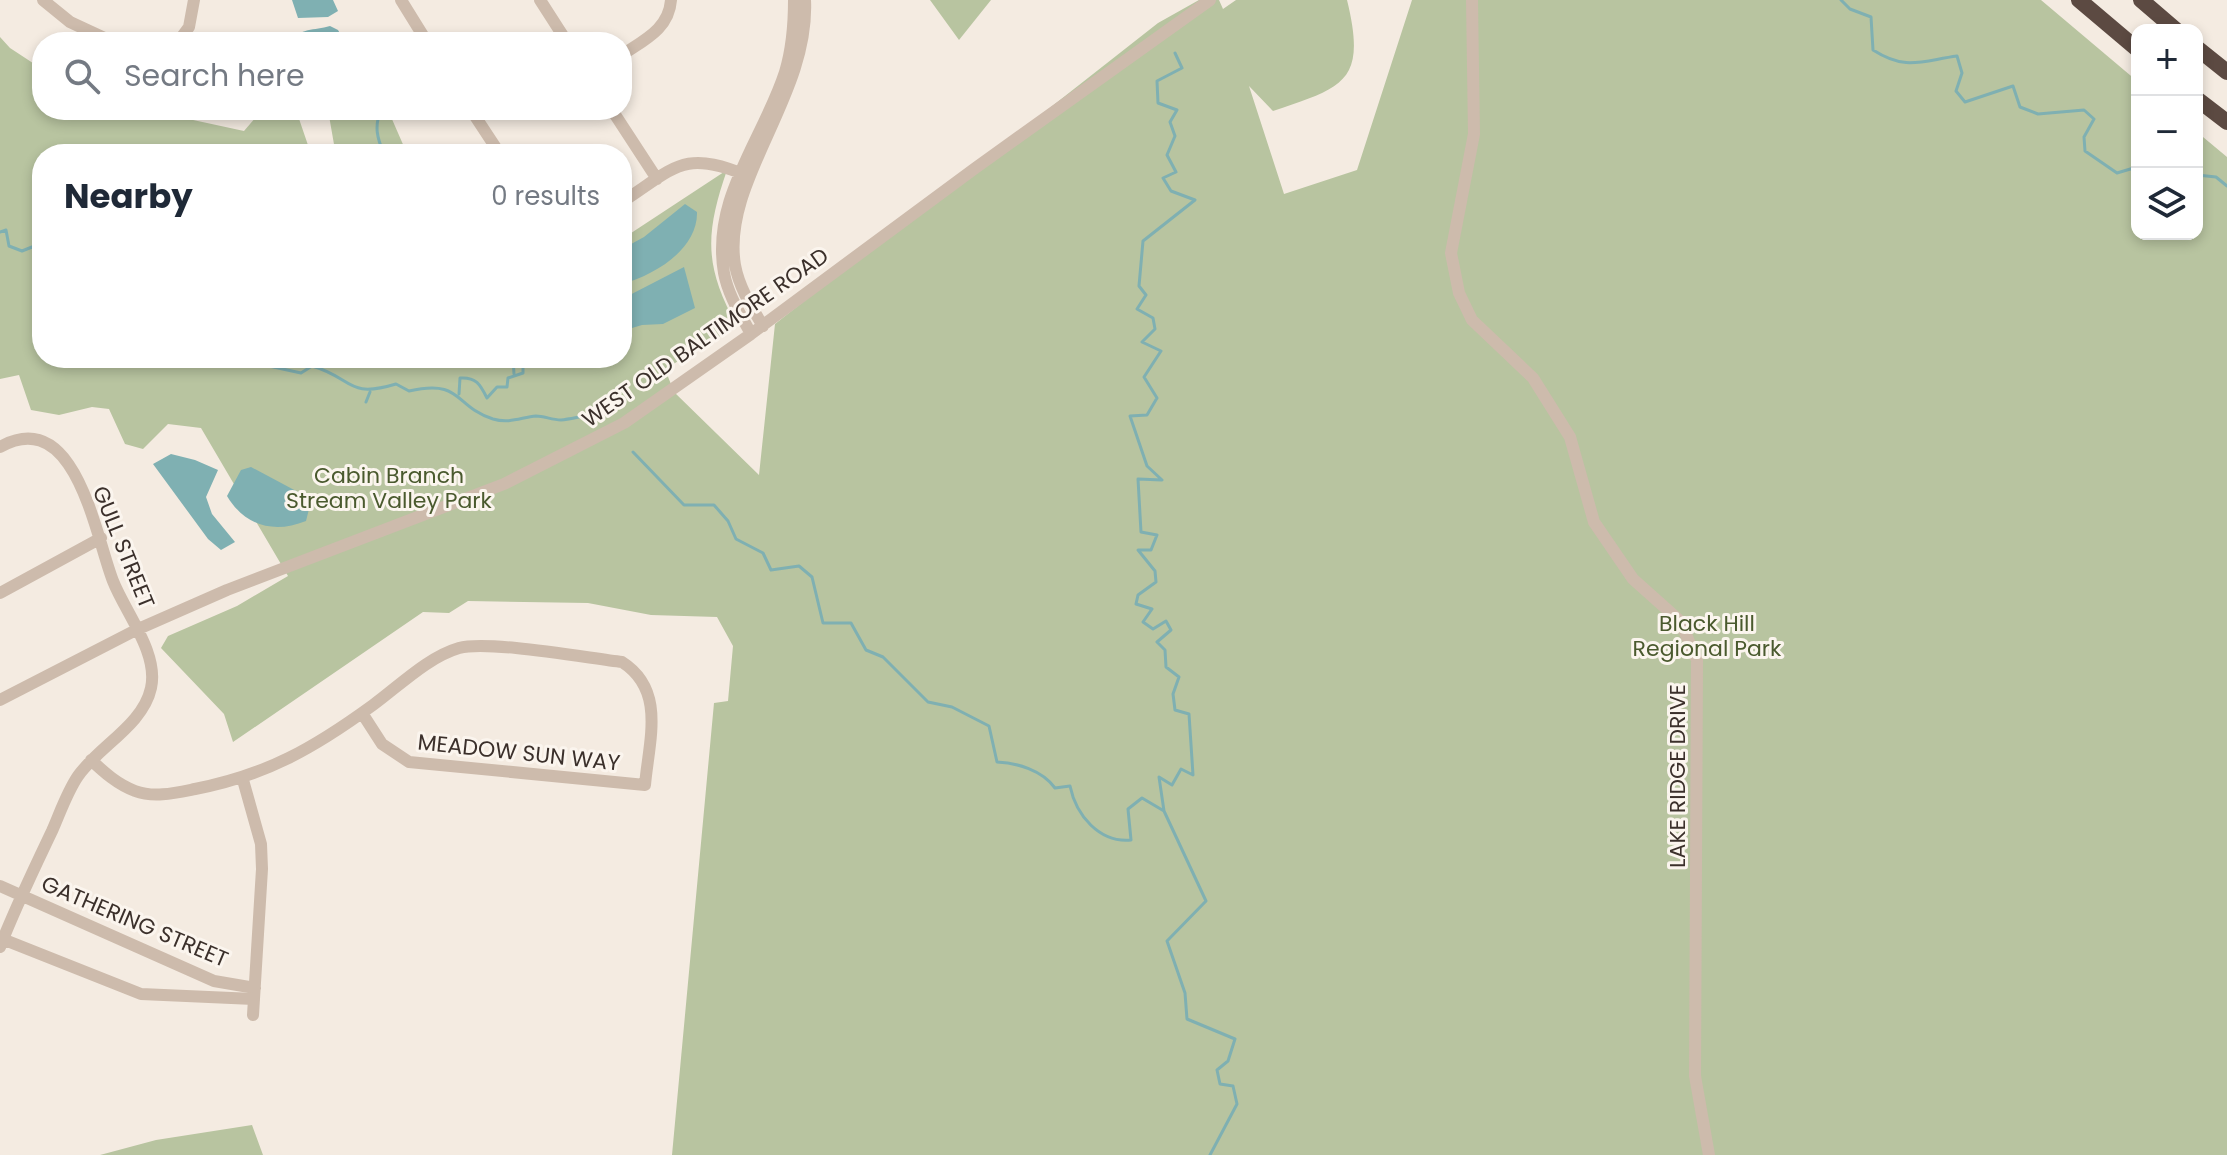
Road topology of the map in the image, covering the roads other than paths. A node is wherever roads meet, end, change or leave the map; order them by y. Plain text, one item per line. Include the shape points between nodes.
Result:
1 (43, 0) edge
2 (194, 0) edge
3 (401, 0) edge
4 (540, 0) edge
5 (671, 0) edge
6 (794, 0) edge
7 (805, 0) edge
8 (1210, 0) edge
9 (1472, 0) edge
10 (2079, 0) edge
11 (2141, 0) edge
12 (2169, 24) edge
13 (92, 32) edge
14 (185, 32) edge
15 (421, 32) edge
16 (561, 32) edge
17 (2131, 44) edge
18 (632, 48) edge
19 (2203, 53) edge
20 (2227, 72) edge
21 (2203, 104) edge
22 (478, 120) edge
23 (619, 120) edge
24 (2227, 122) edge
25 (493, 144) edge
26 (746, 175) junction
27 (657, 179) junction
28 (632, 195) edge
29 (763, 326) junction
30 (751, 334) junction
31 (0, 447) edge
32 (101, 538) junction
33 (0, 593) edge
34 (136, 630) junction
35 (0, 700) edge
36 (362, 713) junction
37 (91, 760) junction
38 (243, 780) junction
39 (0, 886) edge
40 (23, 895) junction
41 (1, 941) edge
42 (254, 994) junction
43 (253, 1015) dead end
44 (1709, 1155) edge

1 - 13 street
2 - 14 street
3 - 15 street
4 - 16 street
5 - 18 street via 667,19
6 - 26 street via 785,73
7 - 26 street via 794,81
8 - 29 street, WEST OLD BALTIMORE ROAD
9 - 44 street, LAKE RIDGE DRIVE via 1474,134 1451,253 1459,293 1472,320 1533,378 1570,437 1594,522 1633,579 1680,621 1697,660 1695,1076
10 - 17 highway
11 - 12 highway
19 - 20 highway
21 - 24 highway
22 - 25 street
23 - 27 street
26 - 27 street via 698,160
26 - 29 street via 734,254 745,295
26 - 30 street via 724,218 722,256 733,298
27 - 28 street
29 - 30 street, WEST OLD BALTIMORE ROAD
30 - 34 street, WEST OLD BALTIMORE ROAD via 624,423 546,463
31 - 32 street, GULL STREET via 31,437 56,449 94,514
32 - 33 street
32 - 34 street, GULL STREET
34 - 35 street, WEST OLD BALTIMORE ROAD
34 - 37 street, GULL STREET via 150,665 151,687 143,708
36 - 36 street, MEADOW SUN WAY via 460,648 484,646 622,662 635,670 653,707 645,785 409,762 382,744
36 - 38 street via 279,765
37 - 38 street via 114,781 138,792 168,795
37 - 40 street, GULL STREET via 76,778
38 - 42 street via 261,844
39 - 40 street, GATHERING STREET
40 - 41 street, GULL STREET
40 - 42 street, GATHERING STREET
41 - 42 street, GATHERING STREET via 141,994
42 - 43 street

